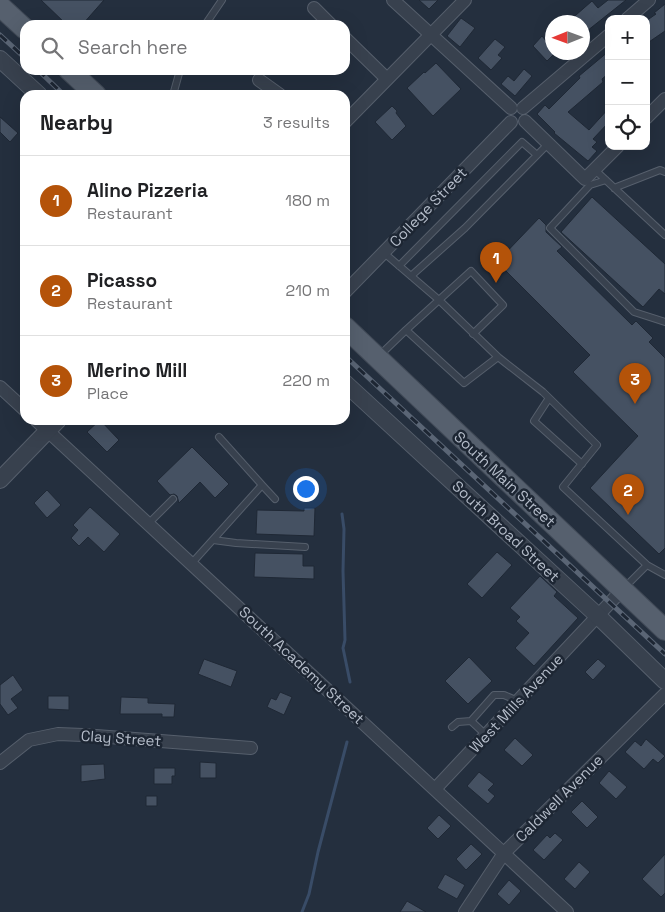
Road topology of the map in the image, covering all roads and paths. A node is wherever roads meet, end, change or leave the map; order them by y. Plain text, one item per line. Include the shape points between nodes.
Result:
1 (222, 0) edge
2 (393, 0) edge
3 (465, 0) edge
4 (649, 0) edge
5 (0, 6) edge
6 (314, 8) dead end
7 (632, 15) edge
8 (208, 20) edge
9 (326, 20) edge
10 (20, 24) edge
11 (431, 34) junction
12 (605, 38) edge
13 (350, 43) edge
14 (0, 58) edge
15 (74, 75) edge
16 (179, 75) edge
17 (259, 80) dead end
18 (387, 80) junction
19 (34, 90) edge
20 (91, 90) edge
21 (174, 90) edge
22 (273, 90) edge
23 (665, 99) edge
24 (517, 108) junction
25 (650, 114) edge
26 (350, 117) edge
27 (525, 121) junction
28 (511, 122) junction
29 (549, 143) junction
30 (614, 150) edge
31 (537, 155) junction
32 (595, 170) junction
33 (665, 172) edge
34 (606, 180) junction
35 (588, 182) junction
36 (614, 188) junction
37 (665, 236) edge
38 (383, 252) junction
39 (399, 266) junction
40 (411, 276) junction
41 (350, 287) edge
42 (439, 300) junction
43 (665, 322) edge
44 (406, 330) junction
45 (350, 332) edge
46 (473, 334) junction
47 (498, 357) junction
48 (377, 358) junction
49 (0, 387) edge
50 (350, 387) edge
51 (549, 398) junction
52 (20, 405) edge
53 (46, 425) edge
54 (48, 425) edge
55 (219, 437) dead end
56 (582, 464) junction
57 (0, 480) edge
58 (262, 485) junction
59 (275, 499) dead end
60 (173, 500) dead end
61 (149, 523) junction
62 (213, 540) junction
63 (305, 546) dead end
64 (192, 563) junction
65 (647, 565) junction
66 (665, 575) edge
67 (622, 590) junction
68 (598, 616) junction
69 (665, 630) edge
70 (665, 681) edge
71 (665, 694) edge
72 (518, 701) junction
73 (471, 721) junction
74 (452, 727) dead end
75 (486, 735) junction
76 (251, 748) dead end
77 (0, 764) edge
78 (435, 789) junction
79 (504, 853) junction
80 (465, 912) edge
81 (567, 912) edge

1 - 8 lane
2 - 11 street
3 - 11 street
4 - 7 street
5 - 10 main road
6 - 9 street
11 - 18 street
11 - 24 street
12 - 24 street
13 - 18 street
14 - 19 street
15 - 20 main road
16 - 21 lane
17 - 22 street
18 - 26 street
23 - 25 street
24 - 27 street via 527,116
24 - 28 street via 508,115
27 - 28 street via 517,125
27 - 29 street
28 - 38 street, College Street
29 - 31 lane
29 - 35 street
30 - 32 street
31 - 39 lane via 522,142
31 - 40 lane via 465,228
32 - 34 lane
32 - 35 street
33 - 36 lane via 660,170
34 - 35 lane
34 - 36 lane
35 - 43 lane via 550,228 634,312
36 - 37 lane
38 - 39 lane
38 - 41 street, College Street
39 - 40 lane
40 - 42 lane
42 - 44 lane
42 - 46 lane
42 - 46 lane via 471,271 503,305
44 - 47 lane via 464,382
44 - 48 lane
45 - 48 main road, South Main Street
46 - 47 lane
47 - 51 lane
48 - 67 main road, South Main Street
49 - 52 street
50 - 68 street, South Broad Street
51 - 56 lane via 534,421
51 - 56 lane via 598,445
53 - 57 street
54 - 61 street, South Academy Street
55 - 58 lane
56 - 65 lane via 563,487
58 - 59 lane
58 - 62 lane
60 - 61 lane
61 - 64 street, South Academy Street
62 - 63 lane
62 - 64 lane
64 - 78 street, South Academy Street
65 - 66 lane
65 - 67 lane
67 - 68 street, West Mills Avenue
67 - 69 main road, South Main Street
68 - 70 street, South Broad Street
68 - 72 street, West Mills Avenue
71 - 79 street, Caldwell Avenue
72 - 73 lane via 494,695
72 - 75 street, West Mills Avenue
73 - 74 lane via 458,722
73 - 75 lane
75 - 78 street, West Mills Avenue
76 - 77 street, Clay Street via 58,734 29,740
78 - 79 street, South Academy Street
79 - 80 street, Caldwell Avenue
79 - 81 street, South Academy Street

